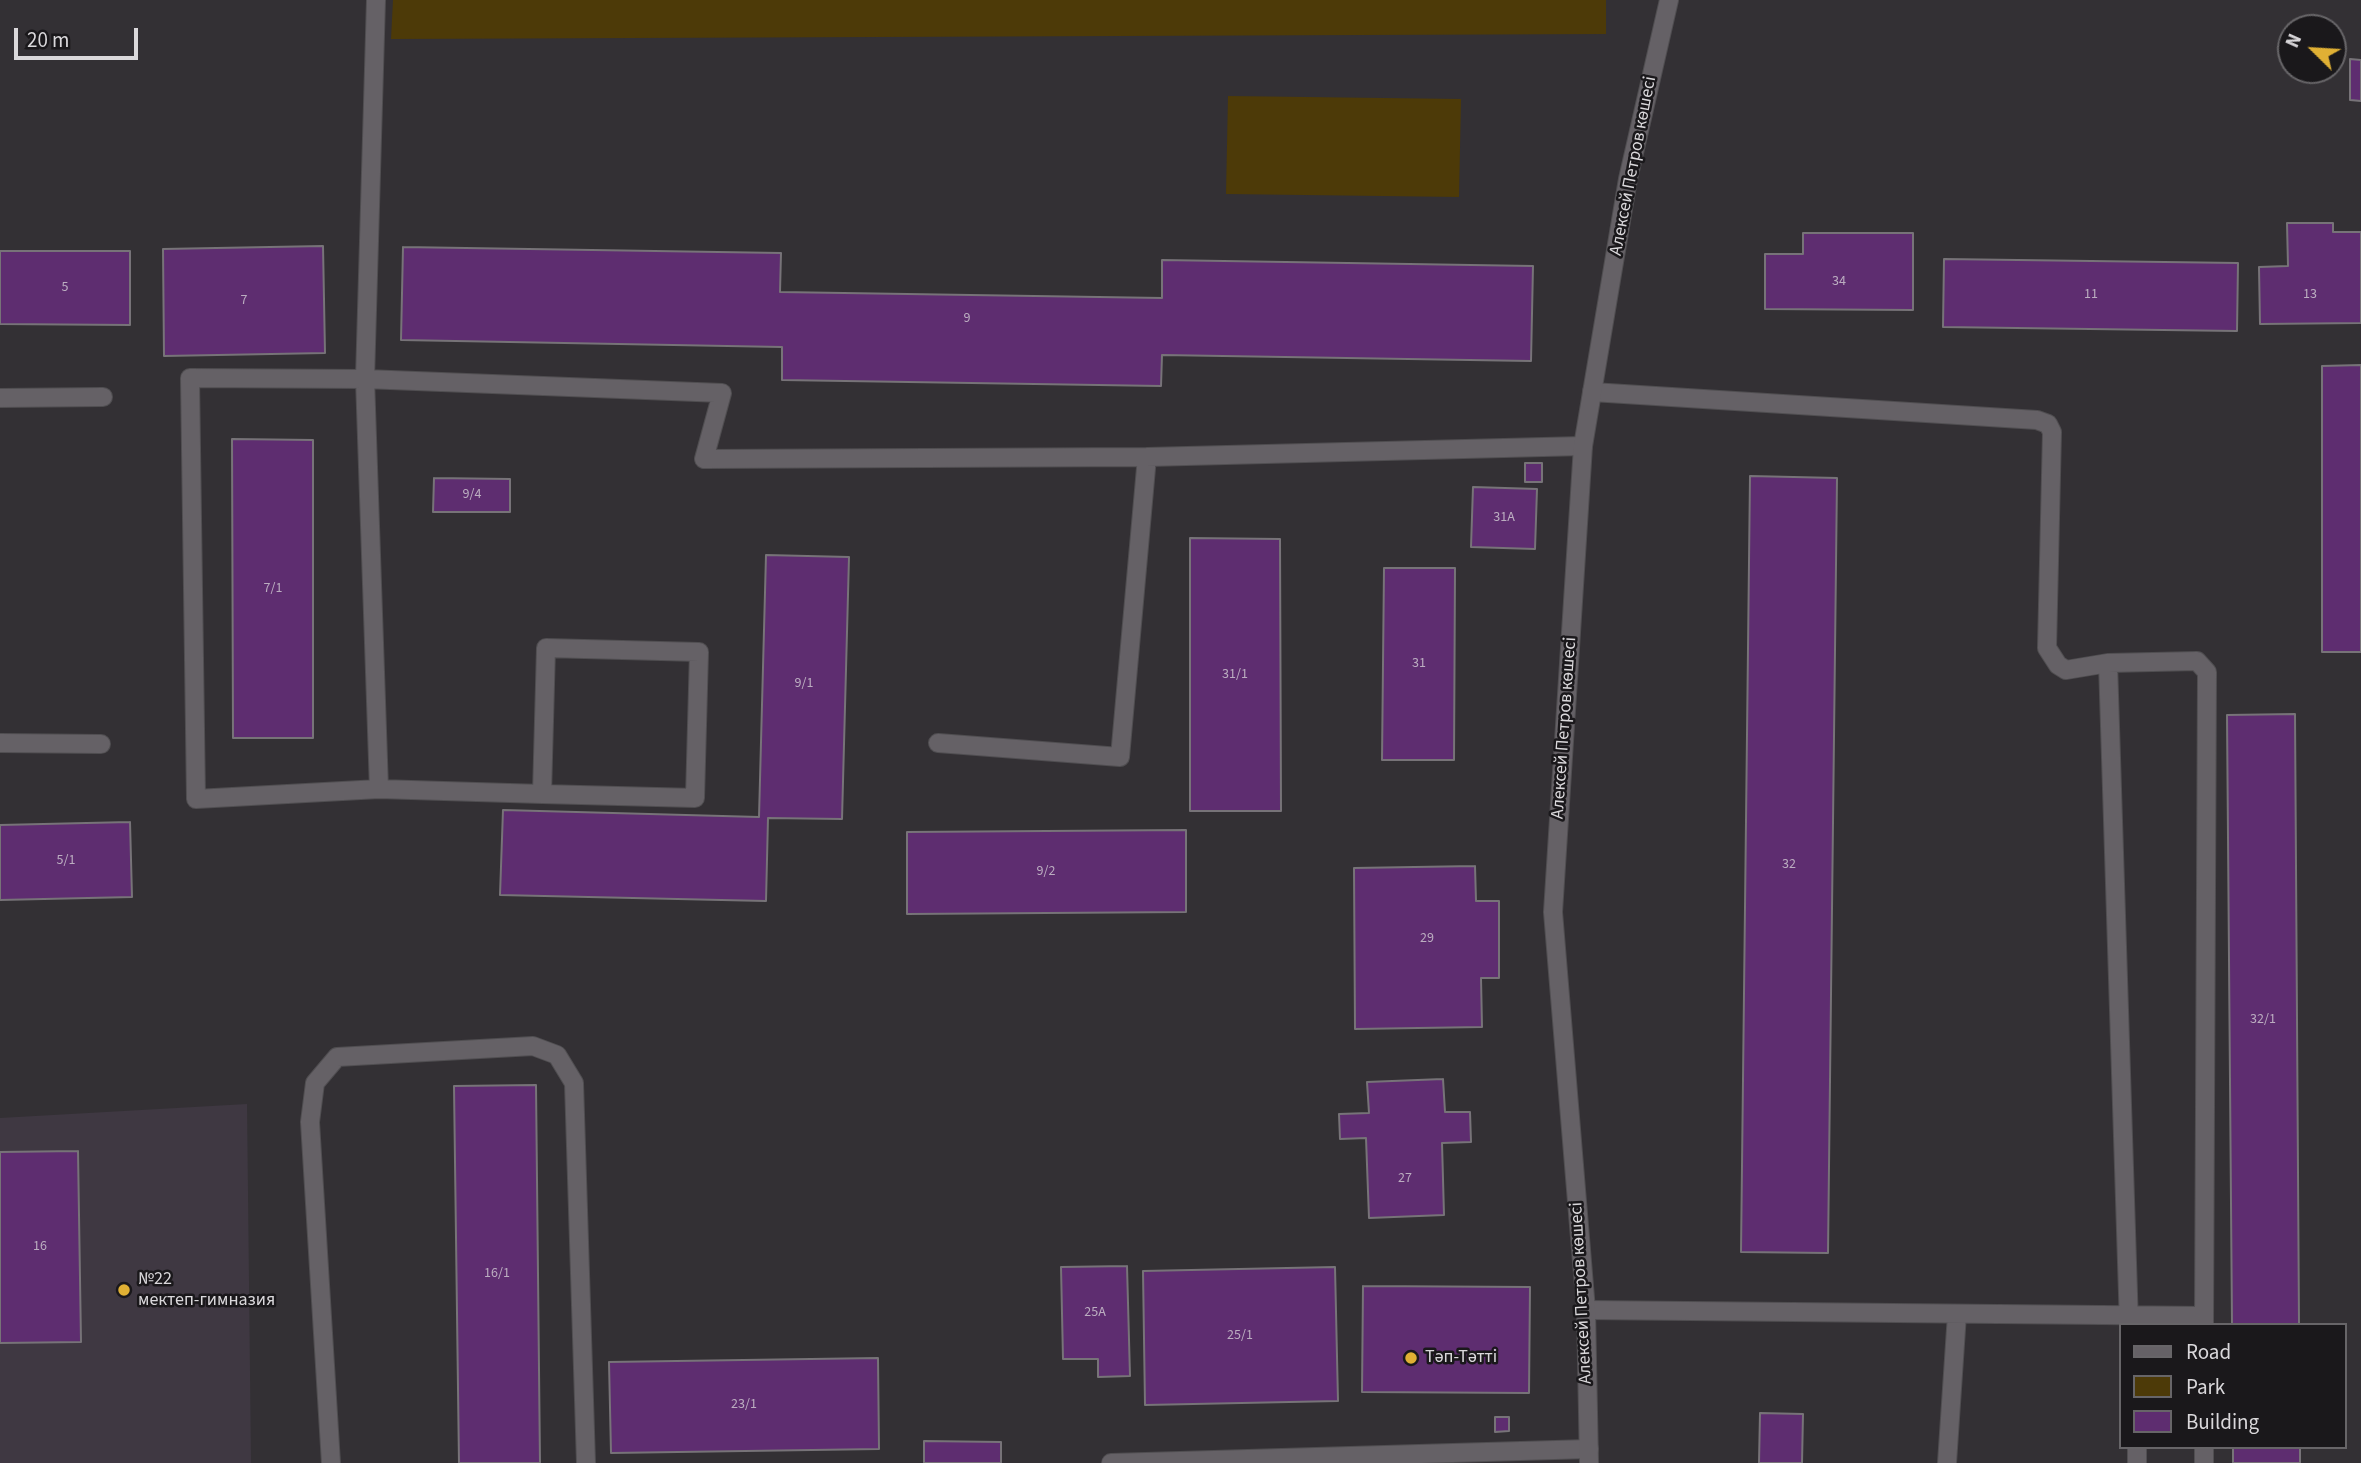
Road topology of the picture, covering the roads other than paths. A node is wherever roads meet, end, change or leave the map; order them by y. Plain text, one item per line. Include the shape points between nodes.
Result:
1 (376, 0) edge
2 (1669, 0) edge
3 (365, 379) junction
4 (1592, 392) junction
5 (103, 397) dead end
6 (0, 398) edge
7 (1583, 446) junction
8 (1147, 457) junction
9 (2108, 663) junction
10 (0, 743) edge
11 (938, 743) dead end
12 (101, 744) dead end
13 (379, 789) junction
14 (542, 794) junction
15 (1586, 1310) junction
16 (1957, 1314) junction
17 (2129, 1320) edge
18 (2204, 1320) edge
19 (1589, 1456) edge
20 (331, 1463) edge
21 (586, 1463) edge
22 (1111, 1463) edge
23 (1947, 1463) edge

1 - 3 street
2 - 4 street, Алексей Петров көшесі via 1628,179
3 - 8 street via 722,393 704,459
3 - 13 street
3 - 13 street via 190,378 196,799
4 - 7 street, Алексей Петров көшесі
4 - 9 street via 2048,424 2052,432 2047,648 2066,670
5 - 6 street
7 - 8 street
7 - 15 street, Алексей Петров көшесі via 1553,912
8 - 11 street via 1121,757
9 - 17 street
9 - 18 street via 2197,661 2207,672
10 - 12 street
13 - 14 street
14 - 14 street via 695,798 699,652 546,648
15 - 16 street
15 - 19 street, Алексей Петров көшесі
16 - 17 street
16 - 23 street
17 - 18 street
19 - 22 street
20 - 21 street via 310,1122 315,1083 337,1057 533,1046 557,1055 574,1083

